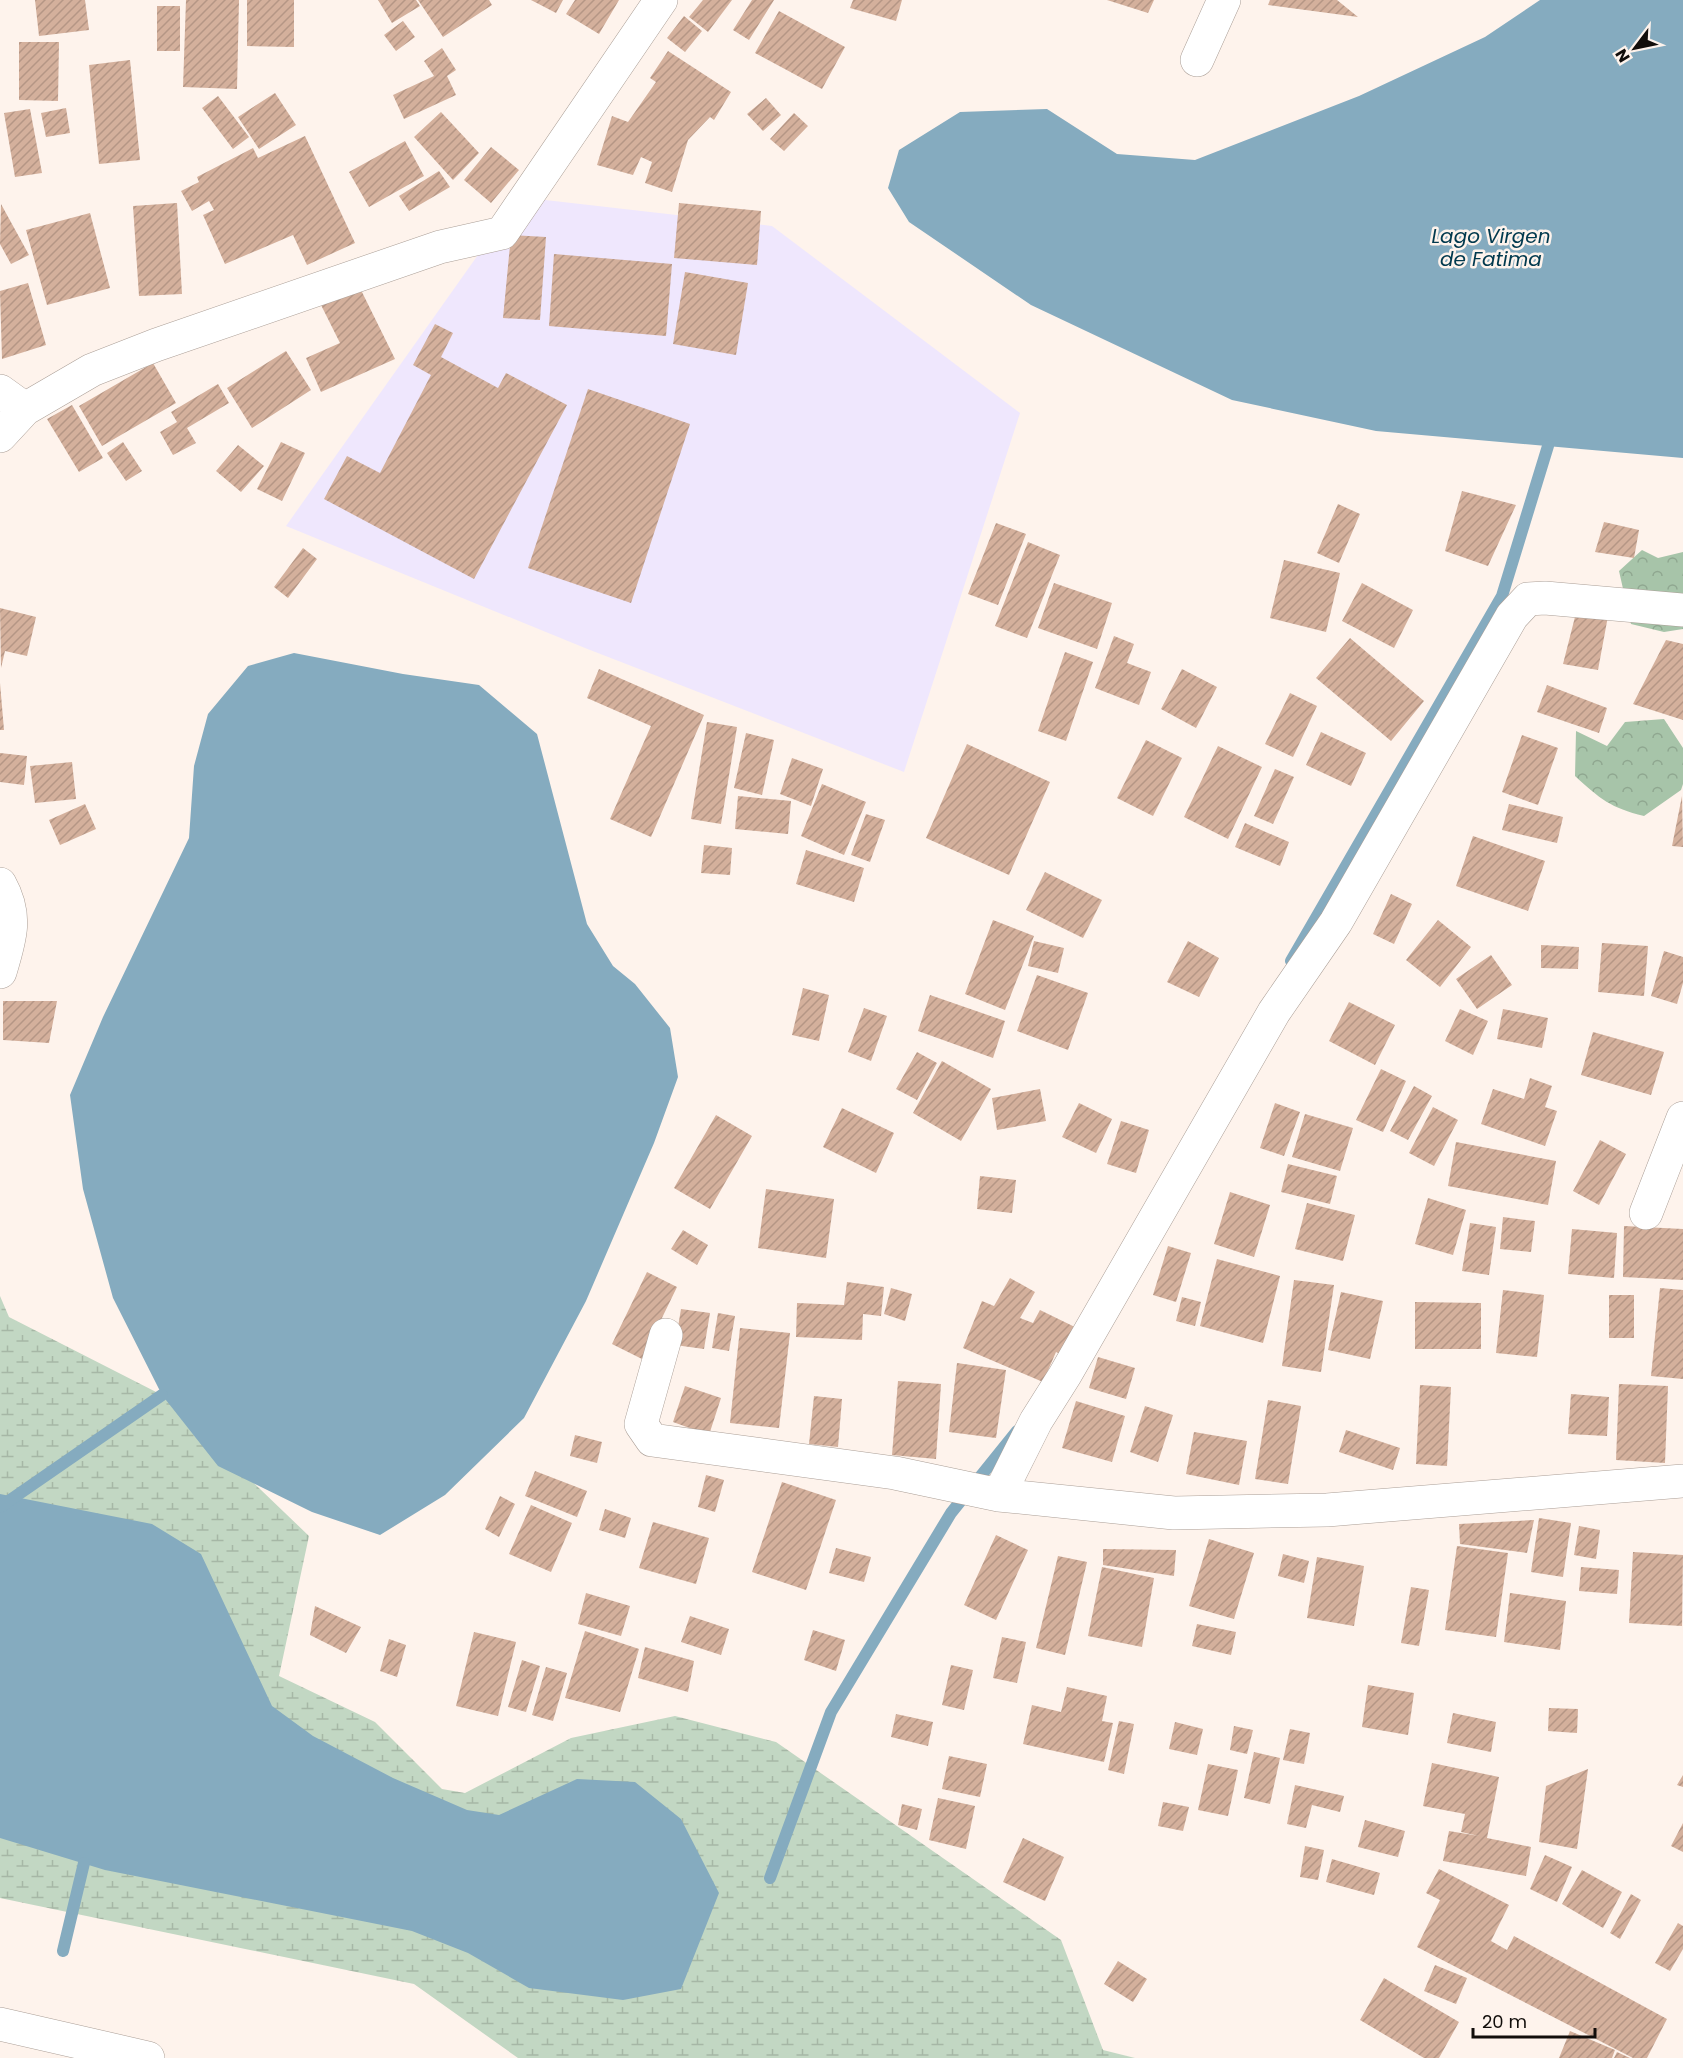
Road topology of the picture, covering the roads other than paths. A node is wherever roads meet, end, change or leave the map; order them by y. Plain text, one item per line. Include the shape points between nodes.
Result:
1 (661, 0) edge
2 (1224, 0) edge
3 (1197, 60) dead end
4 (13, 400) edge
5 (0, 436) edge
6 (1683, 610) edge
7 (0, 884) edge
8 (0, 972) edge
9 (1683, 1118) edge
10 (1646, 1213) dead end
11 (666, 1335) dead end
12 (1683, 1481) edge
13 (999, 1495) junction
14 (0, 2024) edge
15 (148, 2058) edge

1 - 4 street via 502,233 440,247 156,345
2 - 3 street
4 - 5 street
6 - 13 street via 1545,598 1528,599 1512,616 1336,922 1274,1012 1036,1421
7 - 8 street via 9,900 12,932
9 - 10 street
11 - 13 street via 641,1424 652,1440 894,1473
12 - 13 street via 1327,1510 1174,1513
14 - 15 street

